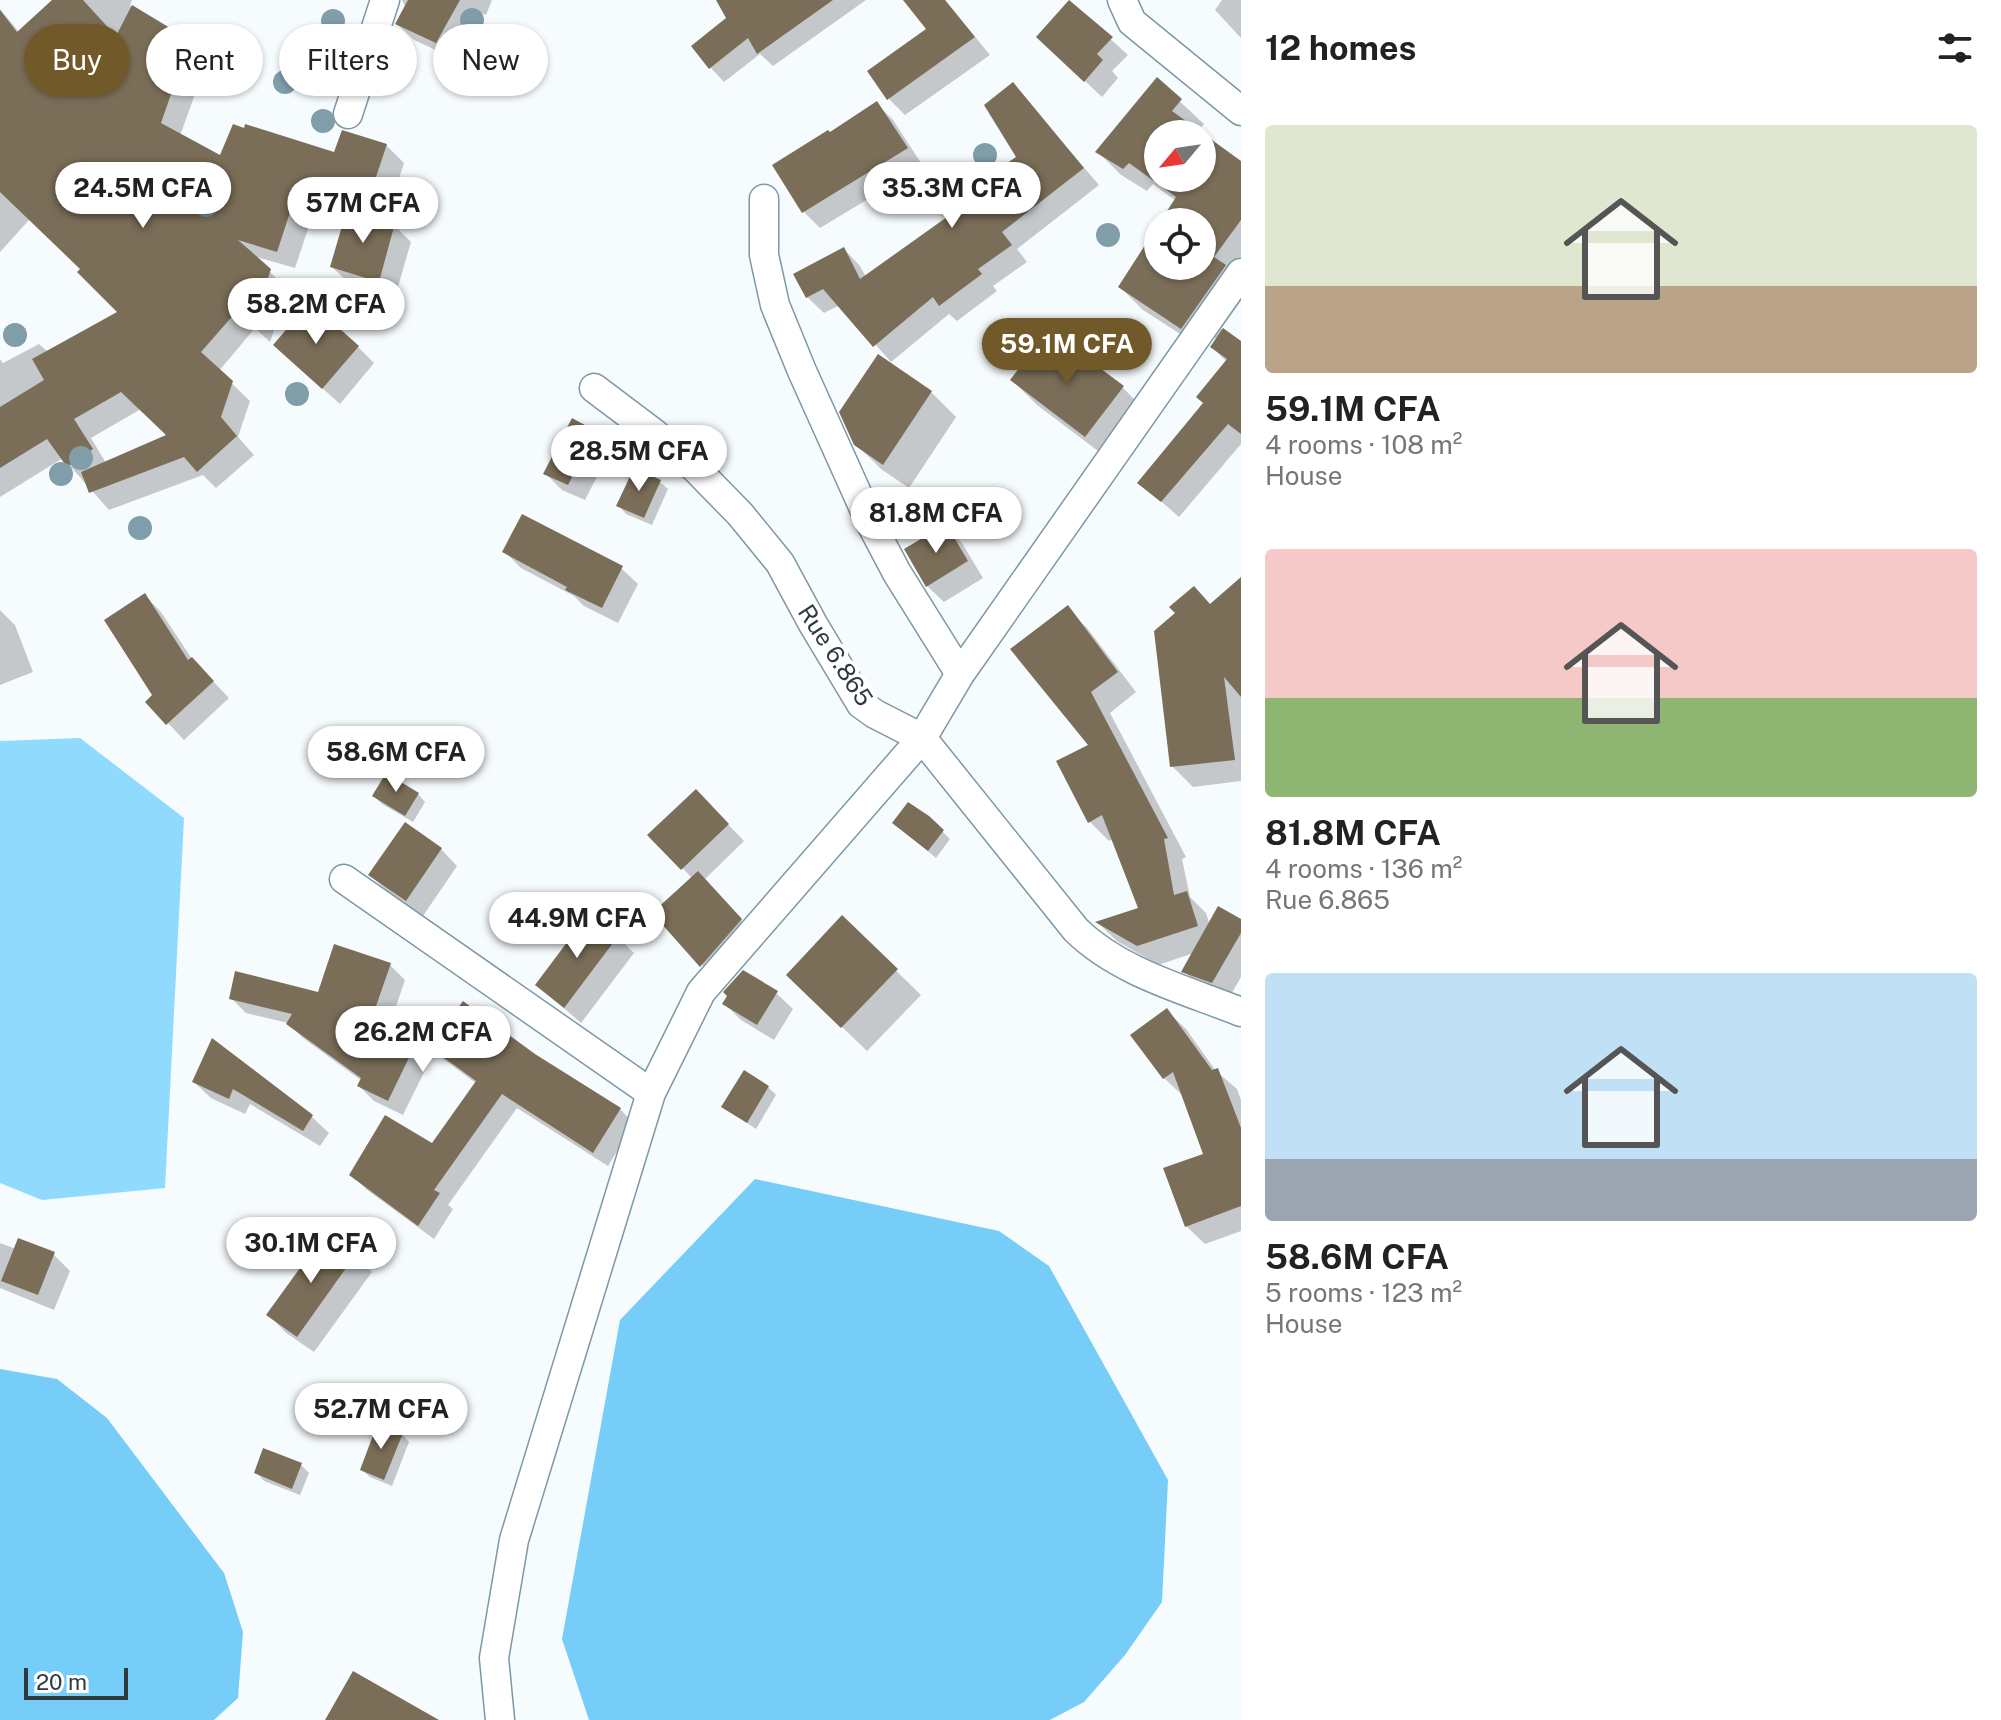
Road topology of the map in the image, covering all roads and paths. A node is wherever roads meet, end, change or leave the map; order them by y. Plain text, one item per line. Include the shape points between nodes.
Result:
1 (385, 0) edge
2 (1122, 0) edge
3 (1241, 111) edge
4 (348, 114) dead end
5 (764, 199) dead end
6 (1241, 273) edge
7 (594, 388) dead end
8 (960, 674) junction
9 (922, 738) junction
10 (344, 879) dead end
11 (1241, 1012) edge
12 (651, 1093) junction
13 (500, 1720) edge

1 - 4 street
2 - 3 street via 1132,22
5 - 8 street via 764,255 775,305 802,371 870,522
6 - 8 street
7 - 9 street, Rue 6.865 via 695,468 740,514 780,563 861,704
8 - 9 street
9 - 11 street, Rue 6.865 via 1095,948
9 - 12 street via 701,992
10 - 12 street
12 - 13 street via 514,1540 494,1658

